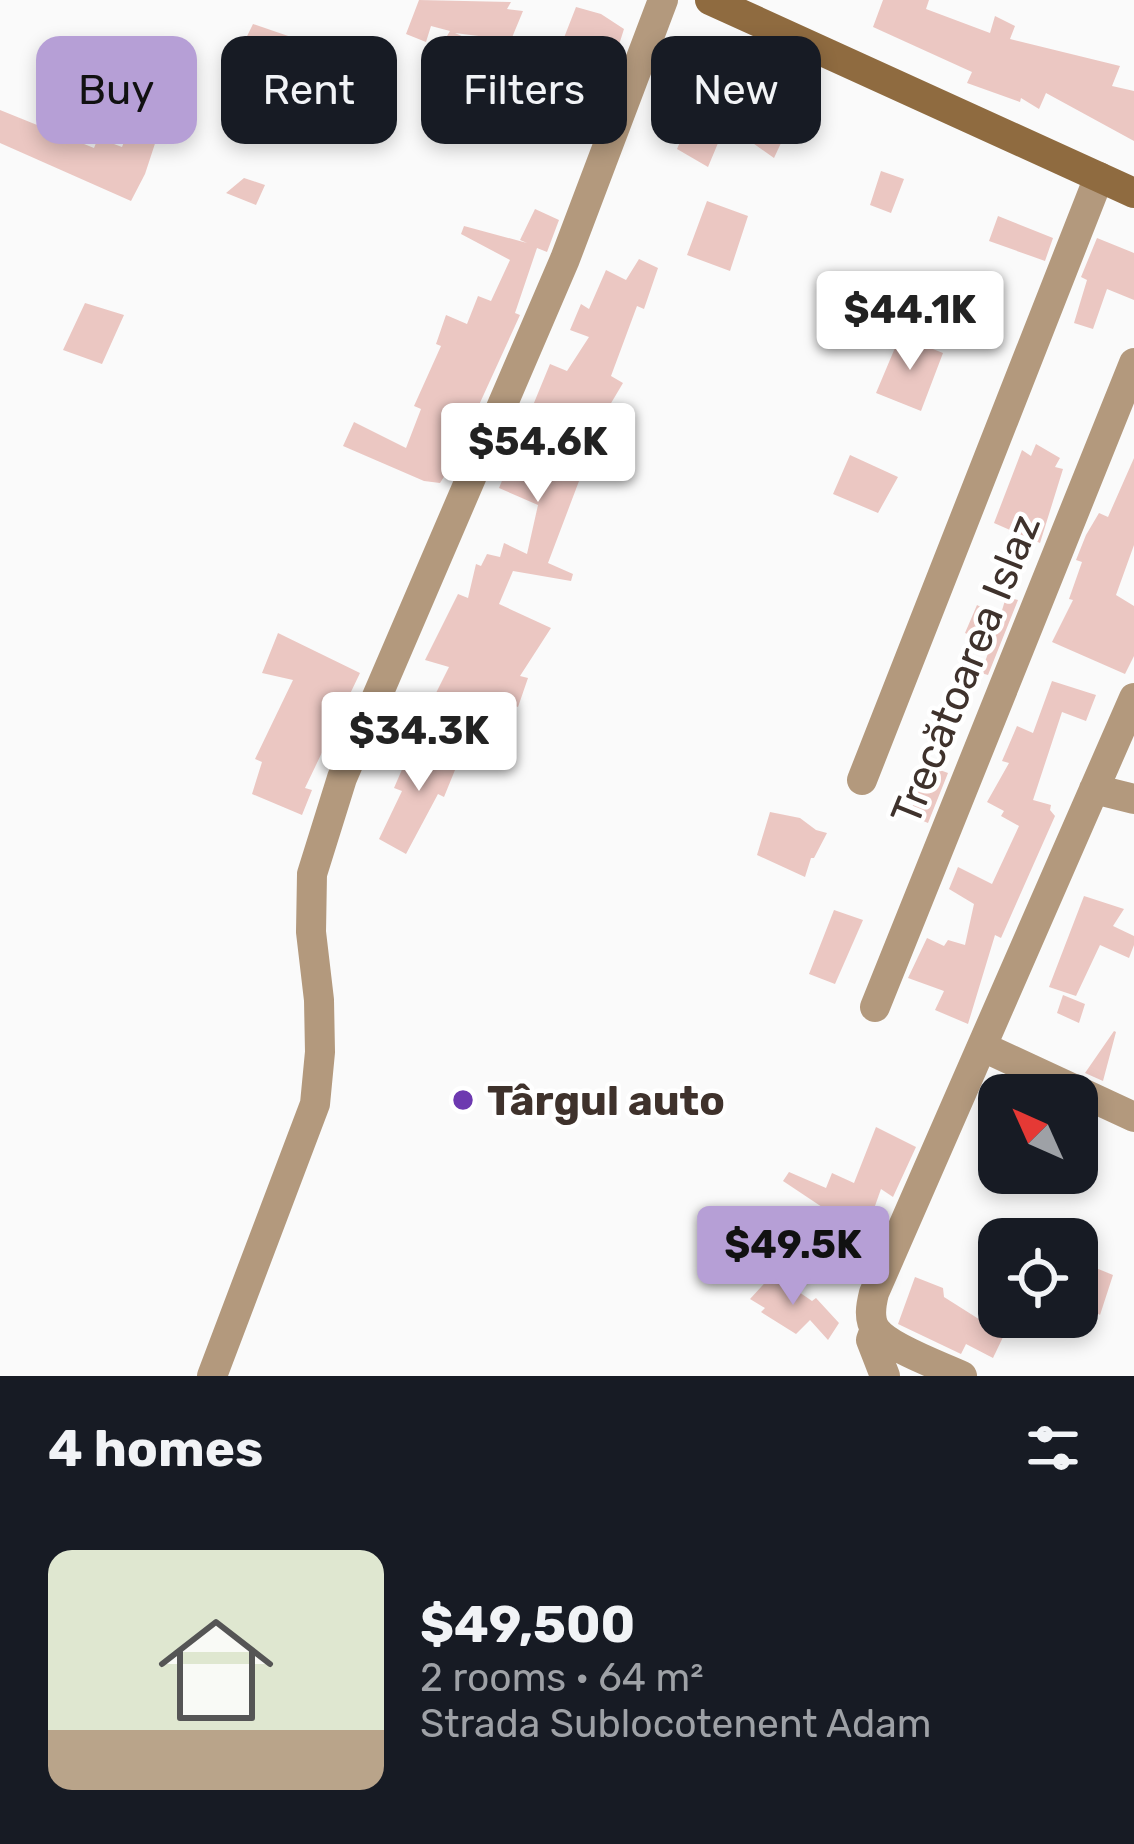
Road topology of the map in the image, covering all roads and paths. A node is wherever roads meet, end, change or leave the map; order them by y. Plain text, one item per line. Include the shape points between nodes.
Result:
1 (663, 0) edge
2 (710, 0) edge
3 (1099, 177) junction
4 (1134, 193) edge
5 (1134, 363) edge
6 (1134, 698) edge
7 (862, 780) dead end
8 (1094, 789) junction
9 (1134, 799) edge
10 (874, 1007) dead end
11 (983, 1047) junction
12 (1134, 1117) edge
13 (873, 1323) junction
14 (212, 1376) edge
15 (885, 1376) edge
16 (962, 1376) edge

1 - 14 street via 565,260 330,816 311,874 320,1000 315,1104
2 - 3 main road
3 - 4 main road
3 - 7 street
5 - 10 street, Trecătoarea Islaz
6 - 8 street
8 - 9 street
8 - 11 street
11 - 12 street
11 - 13 street via 874,1293
13 - 15 street
13 - 16 street via 886,1340

